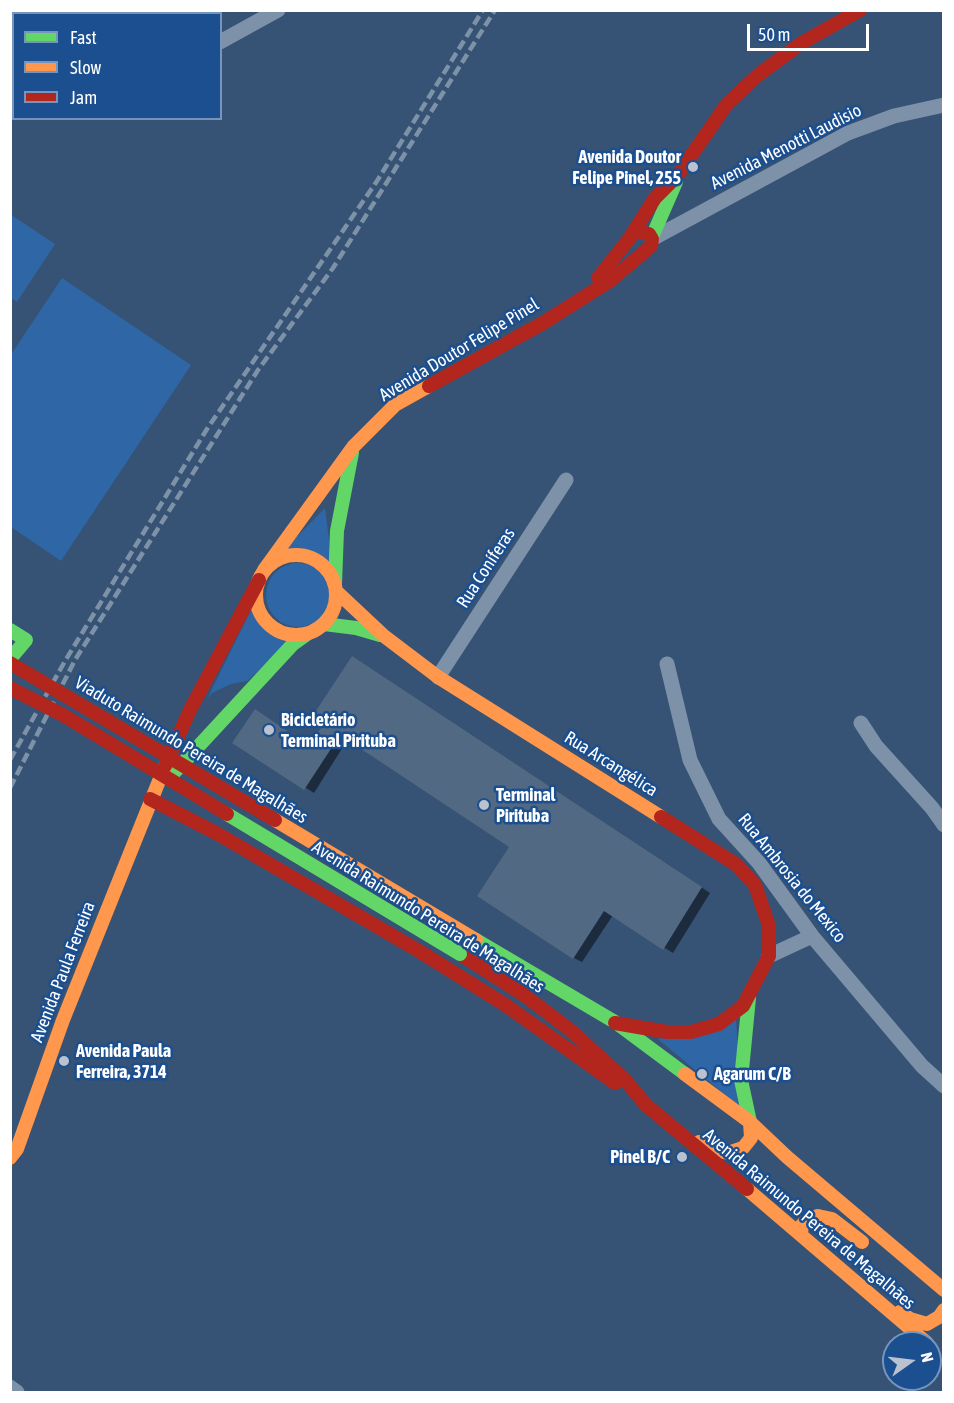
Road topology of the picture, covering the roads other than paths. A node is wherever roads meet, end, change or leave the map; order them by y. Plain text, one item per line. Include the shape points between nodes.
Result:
1 (278, 10) edge
2 (860, 10) edge
3 (222, 41) edge
4 (944, 105) edge
5 (677, 176) junction
6 (633, 235) junction
7 (652, 238) junction
8 (642, 252) junction
9 (590, 292) junction
10 (353, 447) junction
11 (566, 480) dead end
12 (261, 575) junction
13 (335, 587) junction
14 (324, 624) junction
15 (10, 630) edge
16 (307, 634) junction
17 (384, 636) junction
18 (10, 661) edge
19 (667, 664) dead end
20 (438, 677) junction
21 (10, 688) edge
22 (861, 723) dead end
23 (150, 799) junction
24 (938, 810) edge
25 (719, 819) junction
26 (944, 825) edge
27 (721, 854) junction
28 (812, 936) junction
29 (476, 940) joint
30 (769, 956) junction
31 (750, 994) junction
32 (615, 1022) junction
33 (944, 1086) edge
34 (646, 1104) junction
35 (750, 1122) junction
36 (671, 1126) junction
37 (10, 1158) edge
38 (801, 1233) junction
39 (874, 1251) dead end
40 (891, 1264) dead end
41 (915, 1268) junction
42 (944, 1290) edge
43 (867, 1291) junction
44 (944, 1310) edge
45 (913, 1331) edge
46 (10, 1387) edge
47 (17, 1392) edge

1 - 3 street
2 - 5 main road, Avenida Doutor Felipe Pinel via 800,44 758,75 727,104
4 - 7 street, Avenida Menotti Laudisio via 894,116 848,133
5 - 6 main road, Avenida Doutor Felipe Pinel via 655,198
5 - 7 main road, Avenida Doutor Felipe Pinel
6 - 7 main road via 645,231
6 - 8 main road via 633,249
6 - 9 main road, Avenida Doutor Felipe Pinel
7 - 8 main road via 649,249
8 - 9 main road, Avenida Doutor Felipe Pinel via 611,280
9 - 10 main road, Avenida Doutor Felipe Pinel via 396,405
10 - 12 main road, Avenida Doutor Felipe Pinel
10 - 13 main road via 337,531
11 - 20 street, Rua Coníferas
12 - 13 main road via 284,557 307,556 327,570
12 - 16 main road via 256,603 267,623 286,634
12 - 23 main road, Avenida Doutor Felipe Pinel via 190,710
13 - 14 main road via 335,604
13 - 17 main road, Rua Arcangélica
14 - 16 main road
14 - 17 main road, Rua Arcangélica
15 - 18 main road via 27,640
16 - 23 main road via 293,644
17 - 20 main road, Rua Arcangélica
18 - 29 main road, Viaduto Raimundo Pereira de Magalhães, bridge
19 - 25 street, Rua Ambrosia do Mexico via 690,760
20 - 27 main road, Rua Arcangélica
21 - 34 main road, Avenida Raimundo Pereira de Magalhães, bridge via 73,722 524,995 570,1030
22 - 24 street via 876,746
23 - 34 main road via 419,951 507,1006
23 - 37 main road, Avenida Paula Ferreira via 17,1149
24 - 26 street
25 - 27 street
25 - 28 street, Rua Ambrosia do Mexico via 759,863
27 - 30 main road, Rua Arcangélica via 755,885 769,926
28 - 30 street
28 - 33 street, Rua Ambrosia do Mexico via 922,1066
29 - 32 main road, Avenida Raimundo Pereira de Magalhães
30 - 31 main road
31 - 32 main road via 732,1016 706,1030 667,1032
31 - 35 main road via 741,1071
32 - 35 main road, Avenida Raimundo Pereira de Magalhães
34 - 36 main road, Avenida Raimundo Pereira de Magalhães
35 - 36 main road via 751,1138 743,1148 728,1153 713,1150
35 - 41 main road, Avenida Raimundo Pereira de Magalhães
36 - 38 main road, Avenida Raimundo Pereira de Magalhães
38 - 39 main road via 808,1219 832,1219
38 - 43 main road, Avenida Raimundo Pereira de Magalhães
40 - 41 main road
41 - 42 main road, Avenida Raimundo Pereira de Magalhães
43 - 44 main road via 921,1323 934,1322
43 - 45 main road, Avenida Raimundo Pereira de Magalhães
46 - 47 street

